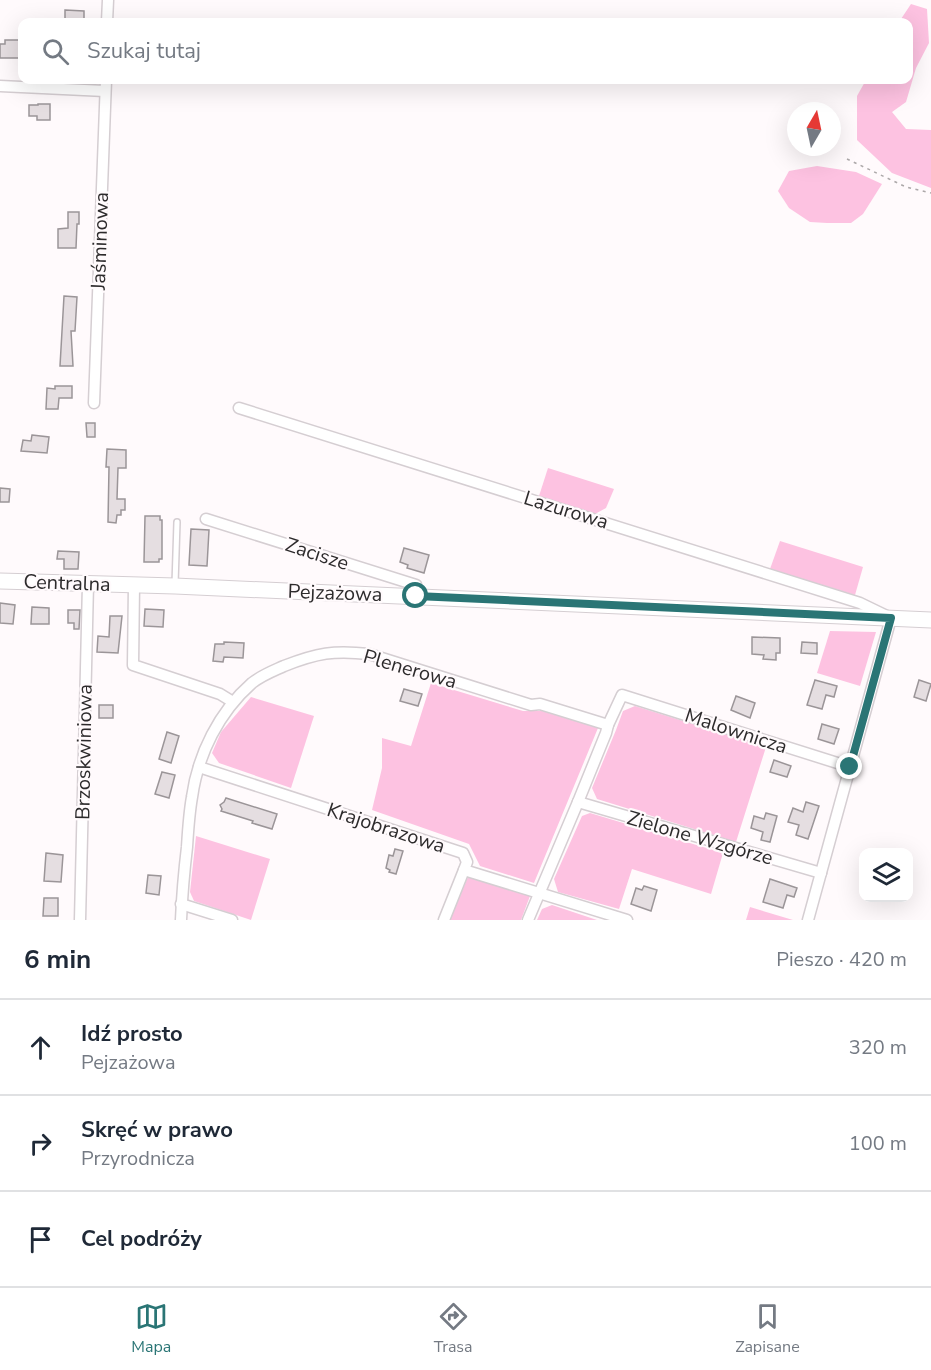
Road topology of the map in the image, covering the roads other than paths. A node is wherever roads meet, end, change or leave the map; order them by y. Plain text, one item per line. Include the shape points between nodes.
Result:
1 (108, 0) edge
2 (107, 18) edge
3 (105, 85) edge
4 (0, 86) edge
5 (94, 403) dead end
6 (240, 408) dead end
7 (206, 519) dead end
8 (177, 522) dead end
9 (0, 581) edge
10 (88, 584) junction
11 (134, 585) junction
12 (175, 586) junction
13 (416, 596) junction
14 (891, 618) junction
15 (931, 620) edge
16 (233, 702) junction
17 (608, 725) junction
18 (198, 767) junction
19 (850, 767) junction
20 (579, 802) junction
21 (464, 870) junction
22 (820, 873) junction
23 (539, 894) junction
24 (182, 904) junction
25 (80, 920) edge
26 (181, 920) edge
27 (232, 920) edge
28 (444, 920) edge
29 (528, 920) edge
30 (627, 920) edge
31 (808, 920) edge

1 - 2 street
3 - 4 street
3 - 5 street, Jaśminowa
6 - 14 street, Lazurowa via 860,603
7 - 13 street, Zacisze via 416,585
8 - 12 lane
9 - 10 street, Centralna
10 - 11 street, Centralna
10 - 25 street, Brzoskwiniowa
11 - 12 street, Pejzażowa
11 - 16 street via 133,665
12 - 13 street, Pejzażowa
13 - 14 street, Pejzażowa
14 - 15 street, Pejzażowa
14 - 19 street
16 - 17 street, Plenerowa via 269,672 315,655 348,652 369,654
16 - 18 street, Plenerowa via 213,731
17 - 19 street, Malownicza via 622,695
17 - 20 street
18 - 21 street, Krajobrazowa via 463,853 467,862
18 - 24 street, Plenerowa
19 - 22 street
20 - 22 street, Zielone Wzgórze
20 - 23 street
21 - 23 street, Krajobrazowa
21 - 28 street
22 - 31 street
23 - 29 street
23 - 30 street, Krajobrazowa
24 - 26 street, Plenerowa
24 - 27 street

